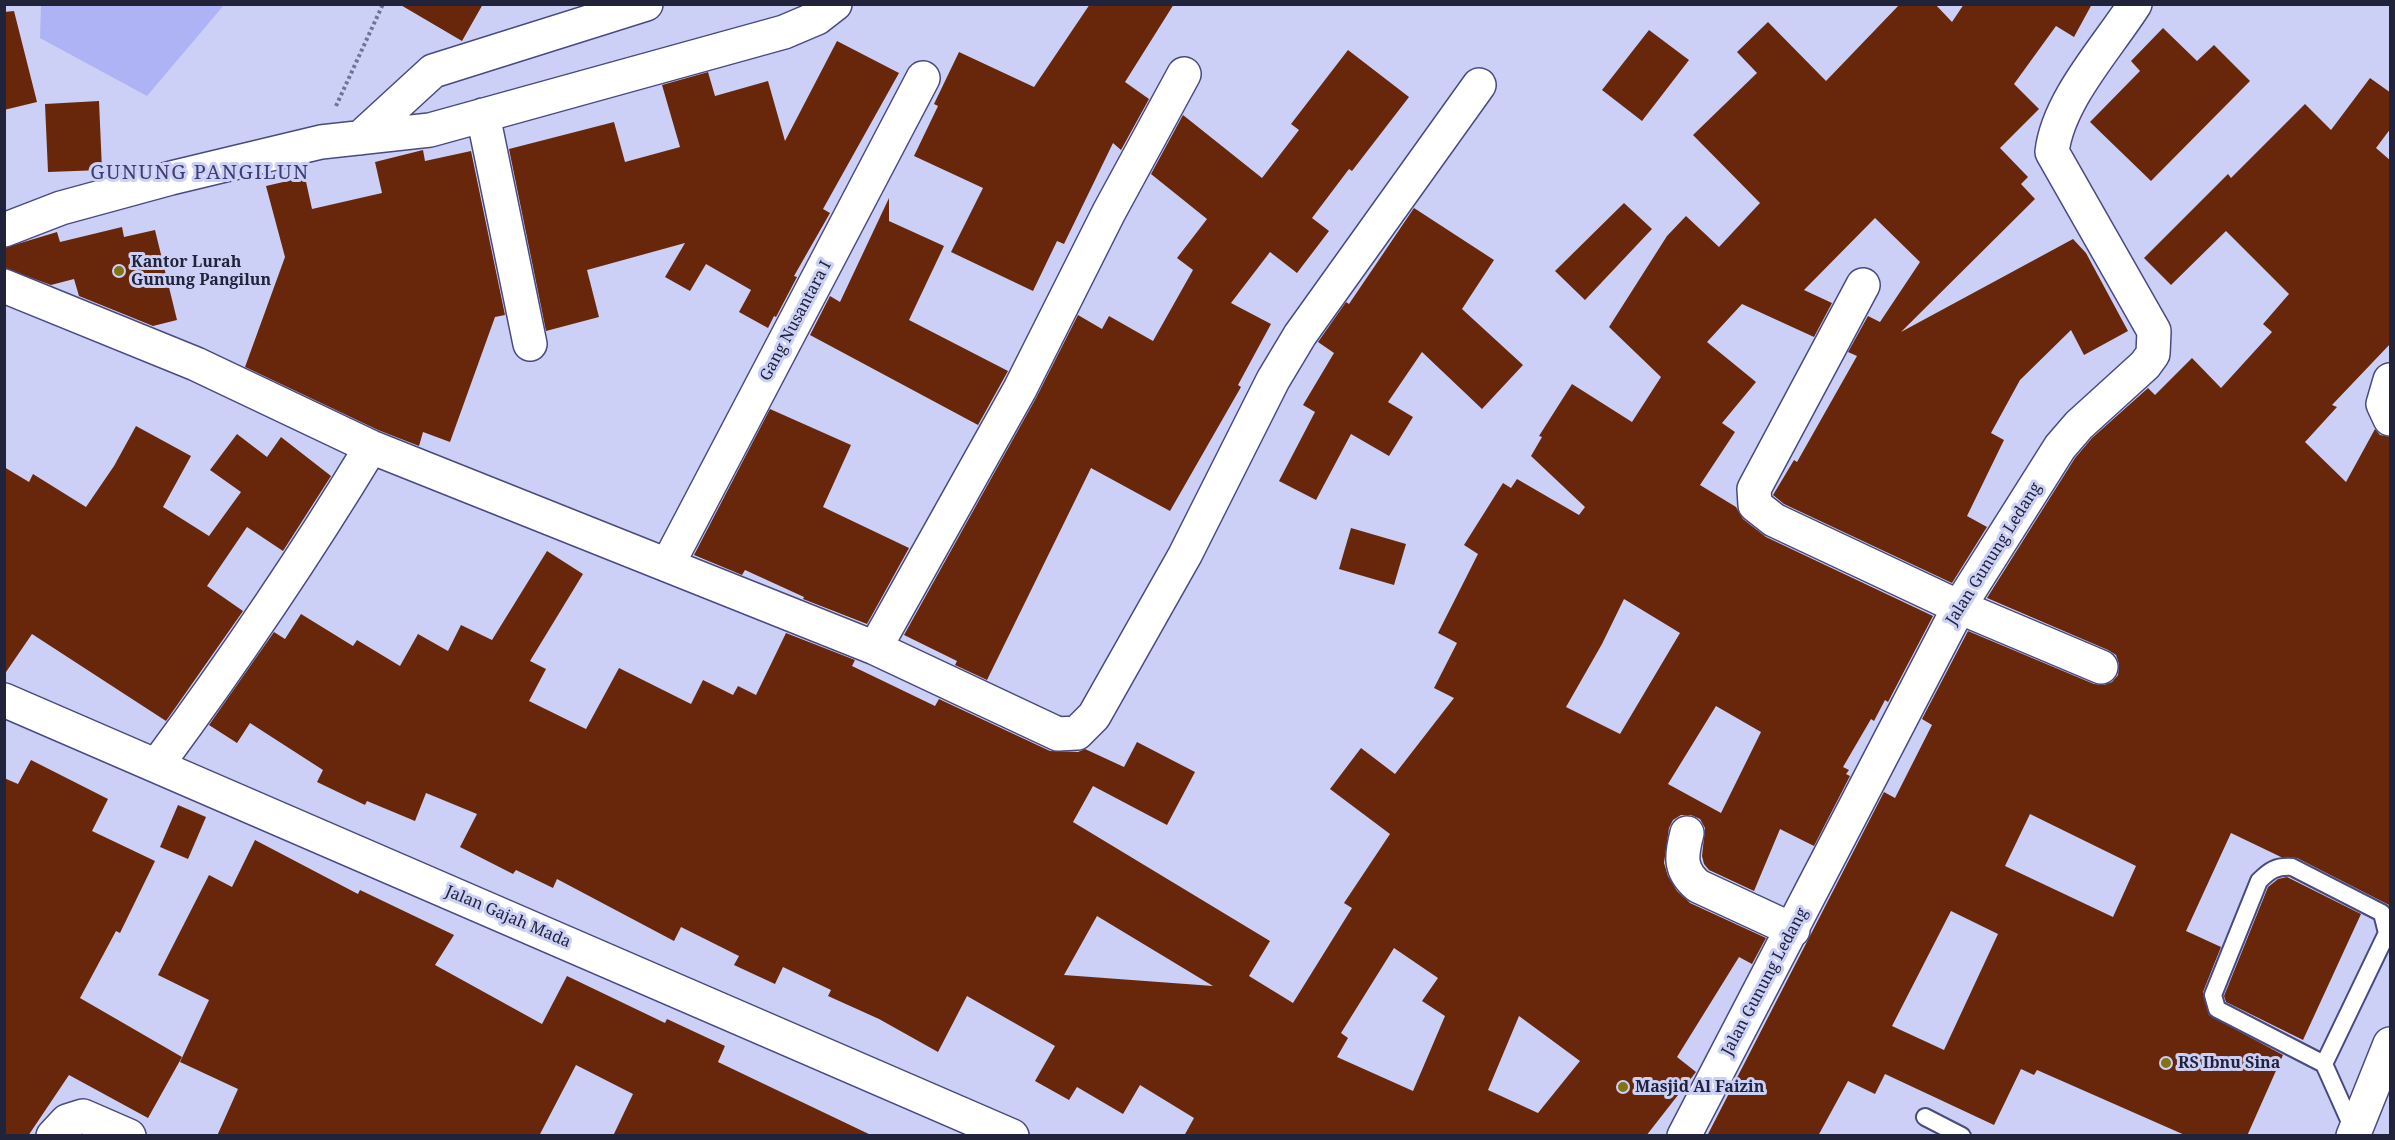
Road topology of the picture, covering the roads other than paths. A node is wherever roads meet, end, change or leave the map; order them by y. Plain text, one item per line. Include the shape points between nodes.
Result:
1 (646, 4) edge
2 (835, 4) edge
3 (2128, 8) edge
4 (607, 11) edge
5 (1184, 74) dead end
6 (923, 78) dead end
7 (1479, 85) dead end
8 (483, 116) junction
9 (360, 138) junction
10 (4, 230) edge
11 (1863, 285) dead end
12 (4, 286) edge
13 (530, 344) dead end
14 (2391, 380) edge
15 (2391, 418) edge
16 (371, 447) junction
17 (668, 564) junction
18 (1959, 607) junction
19 (875, 648) junction
20 (2101, 667) dead end
21 (4, 699) edge
22 (157, 765) junction
23 (1687, 833) dead end
24 (1792, 930) junction
25 (2391, 1044) edge
26 (2324, 1064) junction
27 (2381, 1097) edge
28 (1925, 1117) dead end
29 (996, 1132) edge
30 (2354, 1133) edge
31 (53, 1136) edge
32 (129, 1136) edge
33 (1684, 1136) edge
34 (1962, 1136) edge

1 - 4 street
2 - 8 street via 817,18 784,32
3 - 18 street, Jalan Gunung Ledang via 2064,110 2052,152 2154,330 2153,354 2060,447
4 - 9 street via 433,71
5 - 19 street via 1020,389
6 - 17 street, Gang Nusantara I
7 - 19 street via 1300,335 1273,380 1185,555 1094,716 1077,733 1058,734
8 - 9 street via 430,130
8 - 13 street
9 - 10 street via 321,142 61,208
11 - 18 street via 1754,489 1754,501 1759,510 1774,520
12 - 16 street via 196,364
14 - 15 street via 2383,404
16 - 17 street
16 - 22 street via 319,533
17 - 19 street
18 - 20 street
18 - 24 street, Jalan Gunung Ledang
21 - 22 street, Jalan Gajah Mada
22 - 29 street, Jalan Gajah Mada
23 - 24 street via 1682,852 1686,876 1698,886
24 - 33 street, Jalan Gunung Ledang
25 - 27 street
26 - 26 lane via 2217,1009 2213,1001 2259,881 2280,866 2292,867 2382,913 2387,924 2387,933
26 - 30 lane
27 - 30 street
28 - 34 lane
31 - 32 street via 67,1121 83,1116

